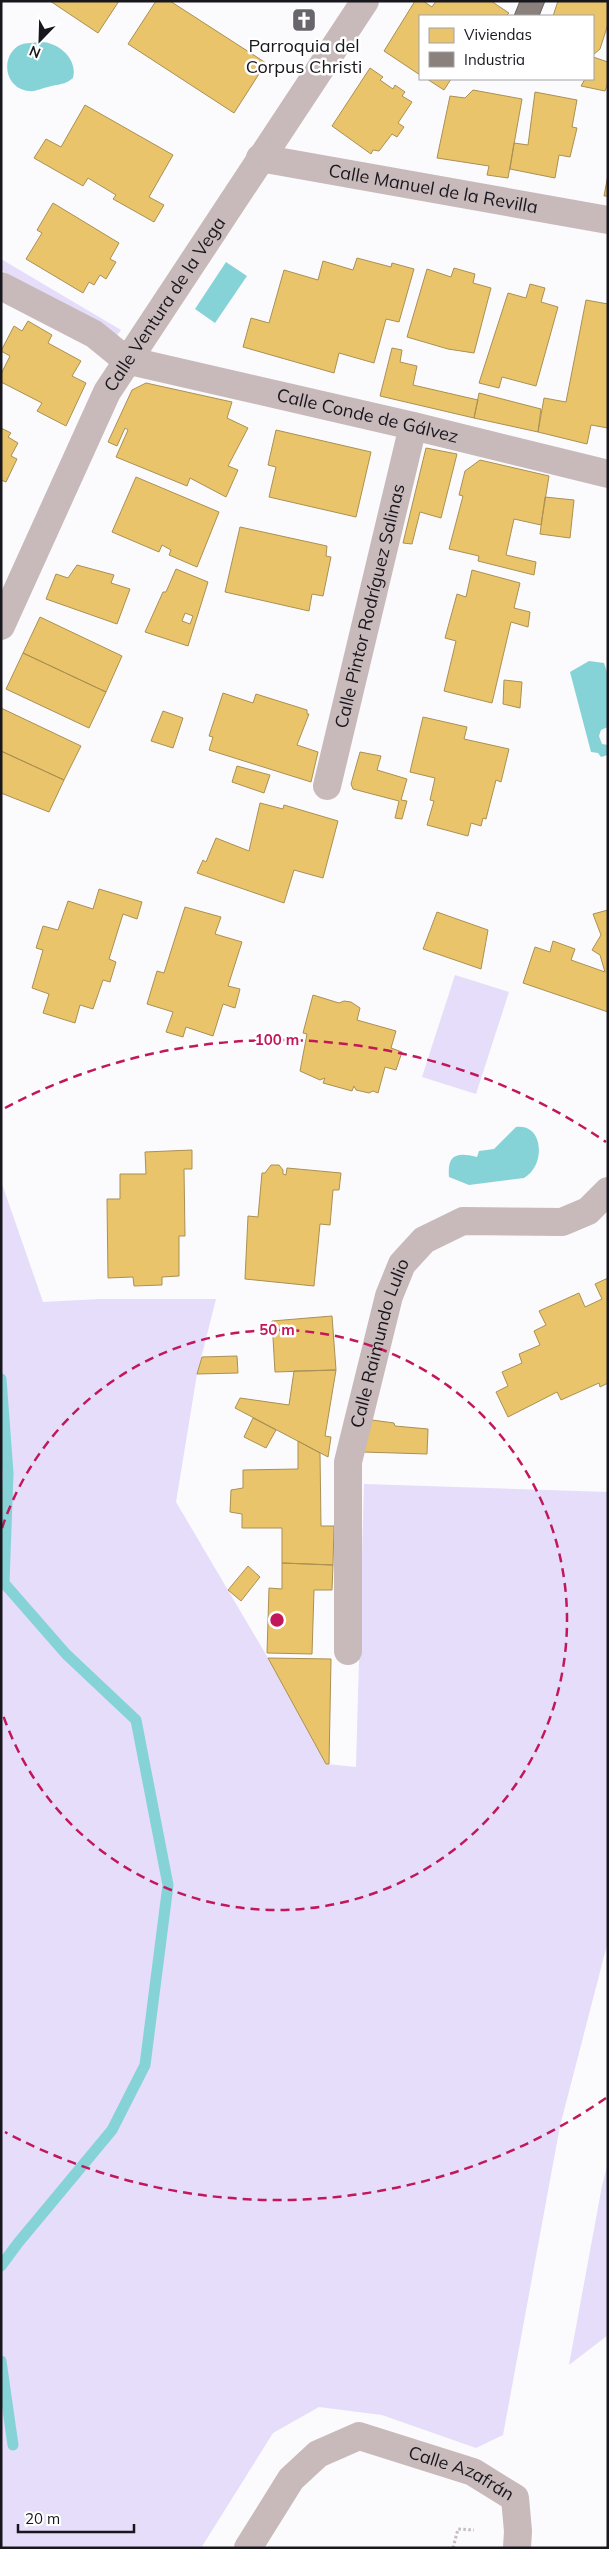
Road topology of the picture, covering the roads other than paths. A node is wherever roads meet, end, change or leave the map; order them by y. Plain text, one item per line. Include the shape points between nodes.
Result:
1 (365, 1) edge
2 (260, 158) junction
3 (608, 220) edge
4 (1, 286) edge
5 (126, 360) junction
6 (413, 426) junction
7 (608, 474) edge
8 (1, 626) edge
9 (327, 786) dead end
10 (608, 1191) edge
11 (348, 1651) dead end
12 (248, 2548) edge
13 (517, 2548) edge

1 - 2 street, Calle Ventura de la Vega
2 - 3 street, Calle Manuel de la Revilla
2 - 5 street, Calle Ventura de la Vega
4 - 5 street via 94,334
5 - 6 street, Calle Conde de Gálvez
5 - 8 street, Calle Ventura de la Vega via 107,392
6 - 7 street, Calle Conde de Gálvez
6 - 9 street, Calle Pintor Rodríguez Salinas
10 - 11 street, Calle Raimundo Lulio via 588,1210 562,1222 463,1222 424,1240 402,1264 389,1296 348,1462
12 - 13 street, Calle Azafrán via 291,2479 318,2454 359,2436 473,2472 515,2498

